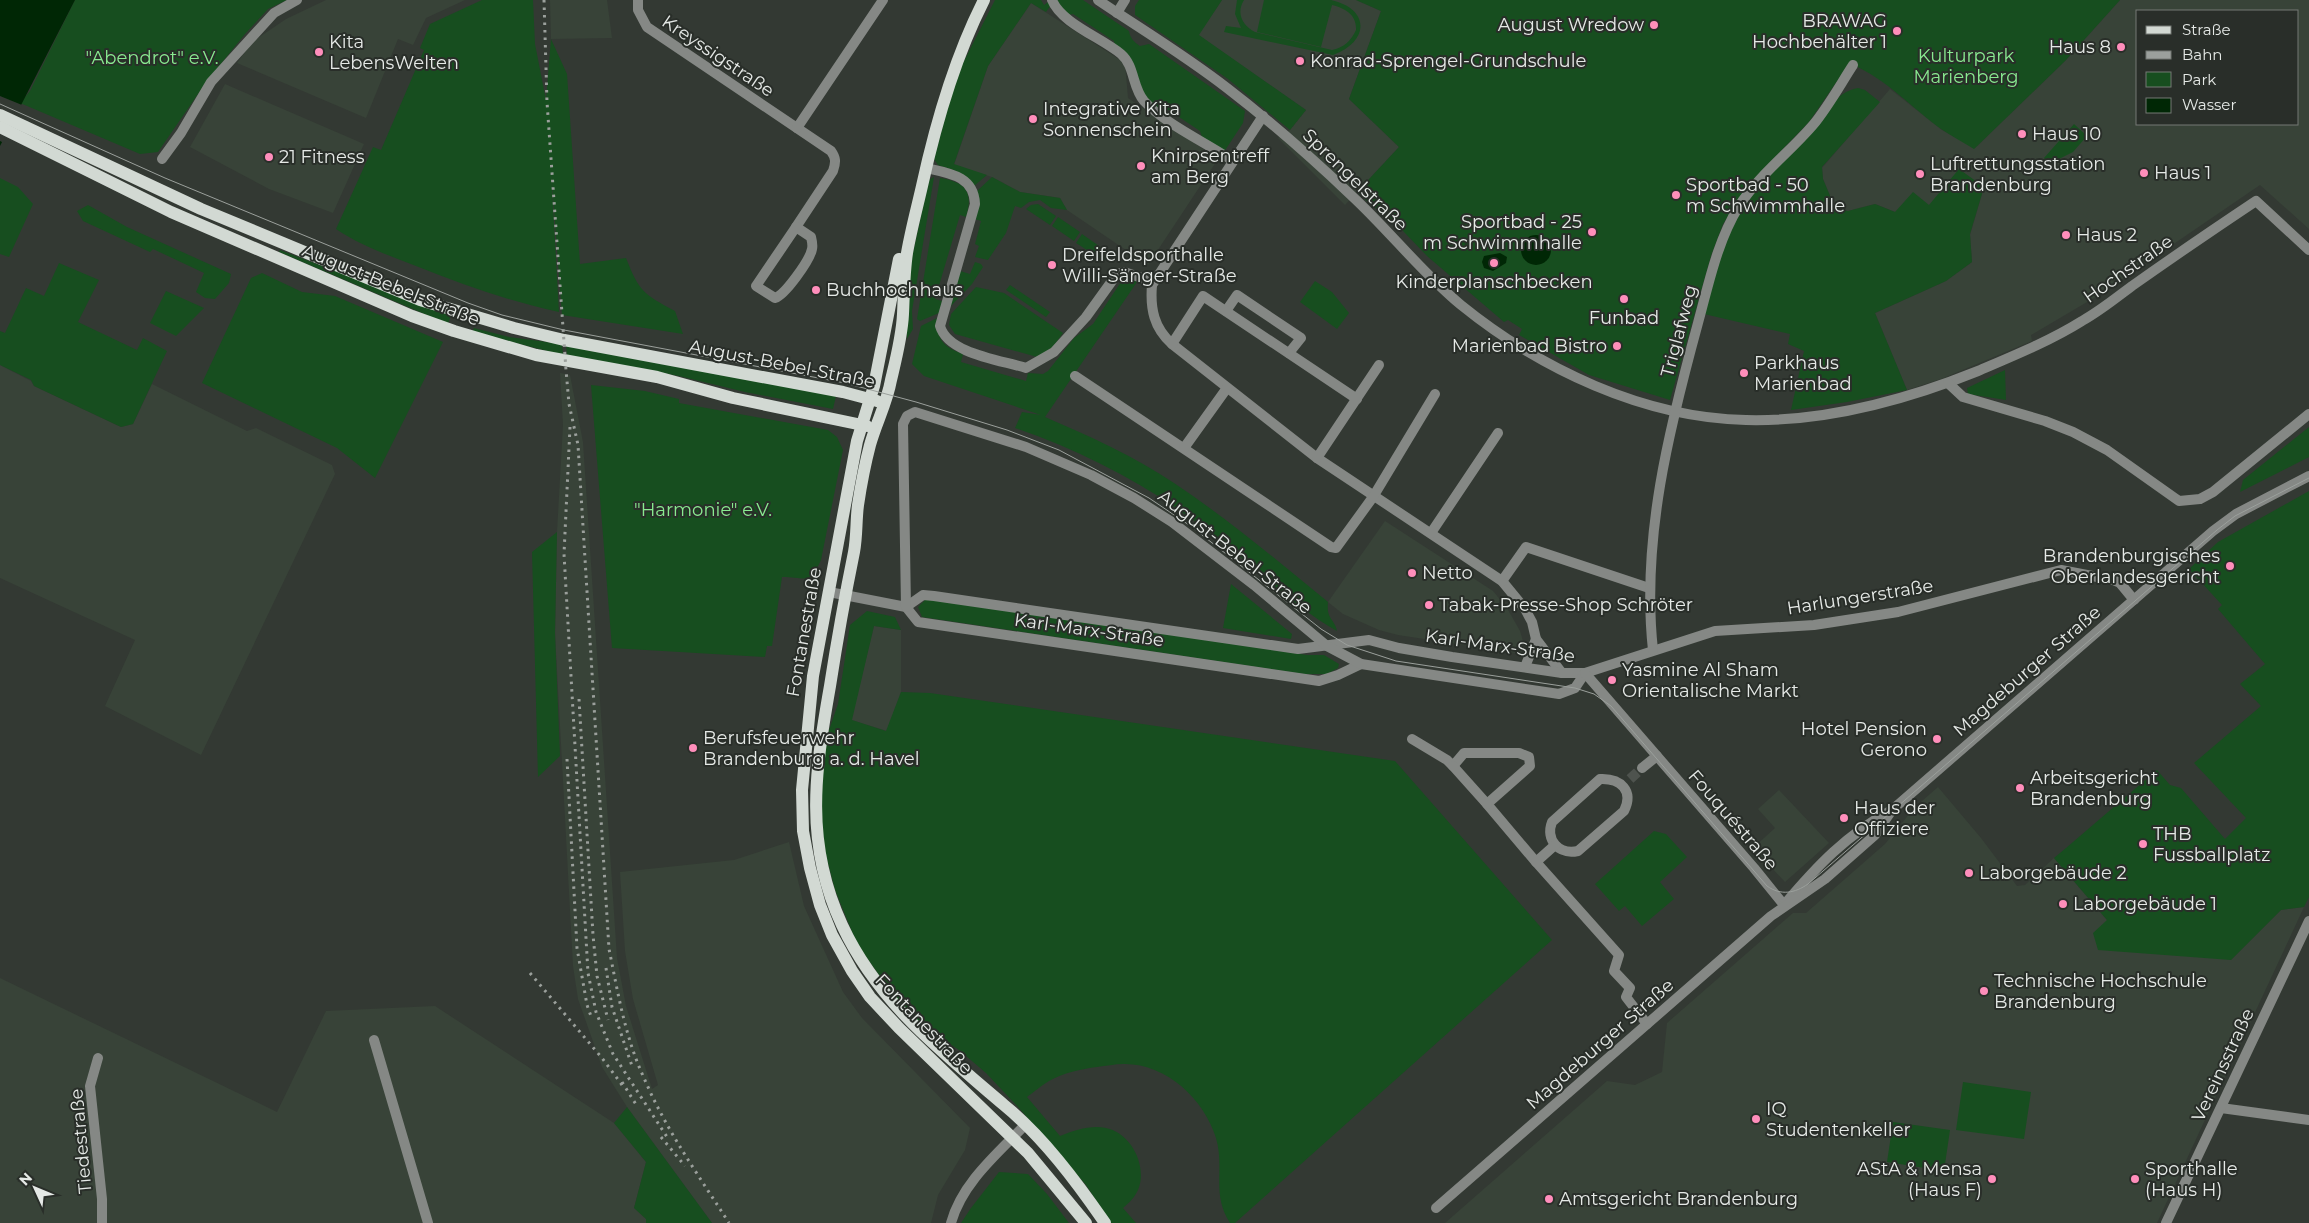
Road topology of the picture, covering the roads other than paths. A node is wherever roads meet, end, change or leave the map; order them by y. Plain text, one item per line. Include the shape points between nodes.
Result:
1 (297, 0) edge
2 (638, 0) edge
3 (883, 0) edge
4 (984, 0) edge
5 (1052, 0) edge
6 (1098, 0) edge
7 (1126, 0) edge
8 (1117, 13) junction
9 (1853, 65) dead end
10 (0, 115) edge
11 (1263, 116) junction
12 (0, 127) edge
13 (797, 128) junction
14 (26, 133) junction
15 (162, 159) dead end
16 (1233, 162) junction
17 (926, 168) junction
18 (916, 212) junction
19 (796, 227) junction
20 (2309, 250) edge
21 (1152, 286) junction
22 (1226, 311) junction
23 (1172, 344) junction
24 (1290, 353) junction
25 (1379, 365) dead end
26 (1075, 376) dead end
27 (1948, 383) junction
28 (1227, 388) junction
29 (1435, 394) dead end
30 (1357, 399) junction
31 (870, 400) junction
32 (886, 403) junction
33 (1674, 411) junction
34 (2309, 414) edge
35 (861, 424) junction
36 (875, 428) junction
37 (1498, 433) dead end
38 (1184, 448) junction
39 (1317, 458) junction
40 (2309, 476) edge
41 (1373, 497) junction
42 (1431, 534) junction
43 (1502, 582) junction
44 (1649, 588) junction
45 (828, 592) junction
46 (845, 596) junction
47 (2134, 600) junction
48 (906, 607) junction
49 (1536, 639) junction
50 (1327, 646) junction
51 (1653, 650) junction
52 (1361, 664) junction
53 (1525, 667) junction
54 (1562, 673) junction
55 (1585, 673) junction
56 (1412, 739) dead end
57 (1657, 756) junction
58 (1453, 766) junction
59 (1642, 768) tunnel mouth
60 (1487, 804) junction
61 (1892, 810) junction
62 (1555, 845) junction
63 (1536, 862) junction
64 (1784, 905) junction
65 (2309, 921) edge
66 (1647, 1024) junction
67 (374, 1040) dead end
68 (98, 1058) dead end
69 (2221, 1108) junction
70 (2309, 1120) edge
71 (1025, 1125) junction
72 (1013, 1137) junction
73 (1436, 1208) dead end
74 (102, 1223) edge
75 (428, 1223) edge
76 (950, 1223) edge
77 (1086, 1223) edge
78 (1106, 1223) edge
79 (2166, 1223) edge

1 - 15 street via 274,13 211,82
2 - 13 street, Kreyssigstraße via 638,10 647,27
3 - 13 street
4 - 17 main road via 951,79
5 - 16 street via 1060,13 1127,60 1137,91 1144,100
6 - 8 street, Sprengelstraße
7 - 8 street
8 - 11 street, Sprengelstraße
9 - 33 street, Triglafweg via 1813,124 1755,186 1727,226 1715,258
10 - 14 main road, August-Bebel-Straße
11 - 16 street
11 - 33 street, Sprengelstraße via 1352,195 1458,303 1490,327 1528,352 1590,385
12 - 14 main road, August-Bebel-Straße
13 - 19 street, Kreyssigstraße via 830,151 836,164
14 - 31 main road, August-Bebel-Straße via 201,209 444,308 564,340 843,392
14 - 35 main road, August-Bebel-Straße via 171,212 454,331 536,355 657,377 733,398
16 - 21 street
17 - 18 main road
17 - 21 street via 955,174 966,182 974,195 940,326 950,342 962,349 1026,368 1054,352 1086,317 1117,274 1124,272 1142,278
18 - 31 main road, Fontanestraße via 895,274
18 - 32 main road via 903,281 903,316
19 - 19 street, Kreyssigstraße via 756,286 775,298 787,289 812,251 811,237
20 - 27 street, Hochstraße via 2256,201 2082,322
21 - 23 street via 1150,305 1155,321
22 - 23 street via 1203,296
22 - 24 street
22 - 24 street via 1237,295 1301,338
23 - 28 street
24 - 30 street
25 - 30 street
26 - 38 street
27 - 33 street, Sprengelstraße via 1898,398 1813,416 1746,420
27 - 34 street via 1963,397 2073,432 2108,450 2180,501 2200,499 2213,492
28 - 38 street
28 - 39 street
29 - 41 street
30 - 39 street
31 - 32 main road, August-Bebel-Straße
31 - 35 main road, Fontanestraße
32 - 36 main road, August-Bebel-Straße
33 - 44 street, Triglafweg via 1655,523
35 - 36 main road, August-Bebel-Straße
35 - 45 main road, Fontanestraße
36 - 46 main road, Fontanestraße via 859,500 856,540
37 - 42 street
38 - 41 street via 1331,547 1336,548
39 - 41 street
40 - 47 street, Magdeburger Straße via 2227,520
41 - 42 street
42 - 43 street
43 - 44 street via 1526,547
43 - 49 street via 1525,609
44 - 51 street, Triglafweg
45 - 46 street
45 - 72 main road, Fontanestraße via 813,676 802,790 806,851 820,905 840,952 870,997 898,1028
46 - 48 street
46 - 71 main road, Fontanestraße via 815,779 818,844 830,895 854,949 888,998 948,1058
47 - 51 street, Harlungerstraße via 2120,583 2113,580 2061,570 1898,612 1814,624 1715,631
47 - 61 street, Magdeburger Straße
48 - 50 street, Karl-Marx-Straße via 923,595 934,596 1298,650
48 - 50 street, August-Bebel-Straße via 903,424 906,416 915,412 1026,447 1134,498 1172,522
48 - 52 street, Karl-Marx-Straße via 918,622 1320,681
49 - 53 street
49 - 54 street
50 - 52 street, Karl-Marx-Straße
50 - 53 street, Karl-Marx-Straße via 1369,640 1399,648
51 - 55 street, Harlungerstraße
52 - 55 street, Karl-Marx-Straße via 1559,694 1575,688
53 - 54 street, Karl-Marx-Straße
54 - 55 street, Karl-Marx-Straße
55 - 57 street, Fouquéstraße
56 - 58 street
57 - 59 street
57 - 64 street, Fouquéstraße
58 - 60 street
58 - 60 street via 1464,753 1530,757 1530,766
60 - 63 street
61 - 64 street, Magdeburger Straße via 1866,824 1815,868
61 - 64 street, Magdeburger Straße via 1875,835 1825,879
62 - 62 street via 1549,830 1552,822 1600,779 1627,782 1629,796 1624,811 1578,851 1564,851
62 - 63 street
63 - 66 street via 1619,955 1614,971 1630,988 1626,997
64 - 66 street, Magdeburger Straße
65 - 69 street, Vereinsstraße
66 - 73 street, Magdeburger Straße
67 - 75 street
68 - 74 street, Tiedestraße via 90,1086
69 - 70 street
69 - 79 street, Vereinsstraße
71 - 72 street
71 - 78 main road, Fontanestraße via 1069,1174
72 - 76 street via 975,1178
72 - 77 main road, Fontanestraße

